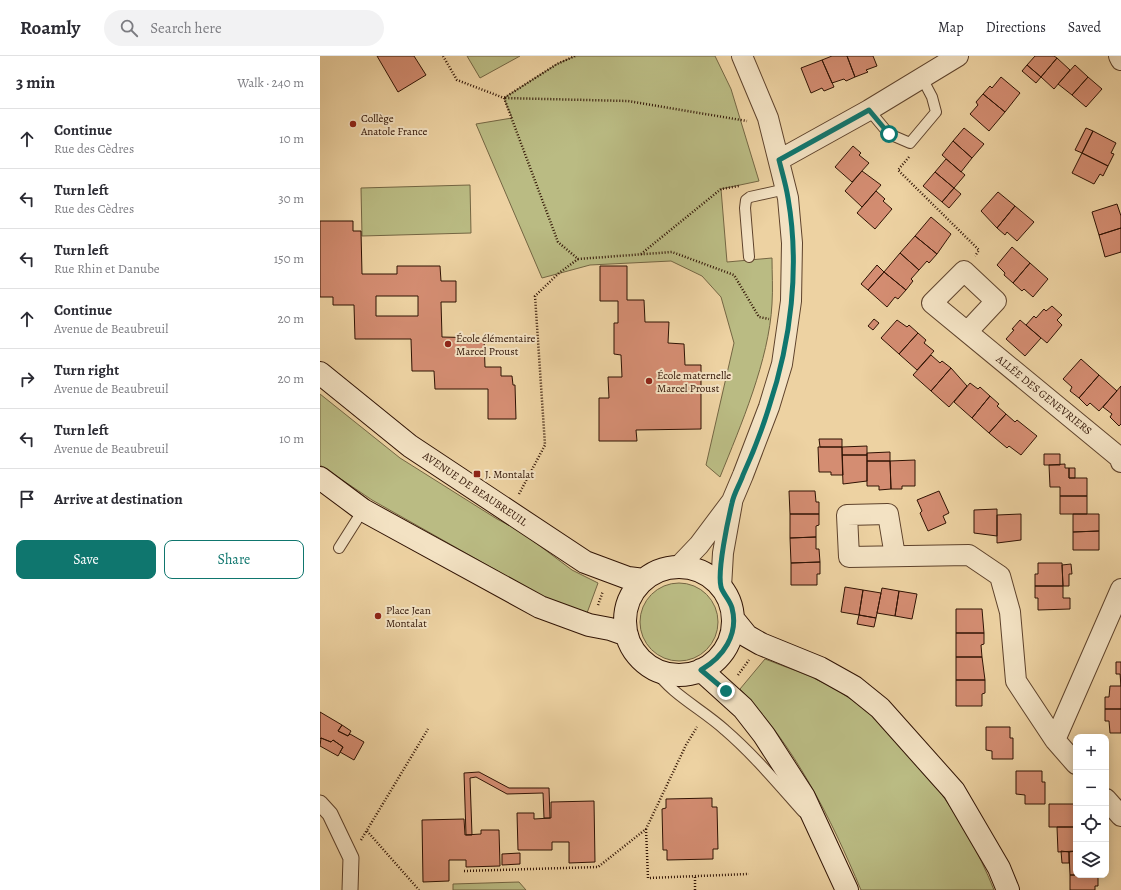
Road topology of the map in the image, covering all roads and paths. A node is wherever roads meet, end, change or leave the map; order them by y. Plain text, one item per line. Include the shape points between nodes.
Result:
1 (443, 56) edge
2 (575, 56) edge
3 (742, 56) edge
4 (958, 56) edge
5 (1119, 56) edge
6 (1121, 60) edge
7 (922, 78) junction
8 (504, 98) junction
9 (869, 110) junction
10 (753, 122) dead end
11 (910, 143) junction
12 (779, 160) junction
13 (744, 184) dead end
14 (786, 189) junction
15 (641, 254) junction
16 (749, 257) dead end
17 (578, 259) junction
18 (964, 270) junction
19 (773, 320) dead end
20 (967, 332) junction
21 (320, 373) edge
22 (1121, 460) edge
23 (320, 478) edge
24 (516, 499) dead end
25 (732, 501) junction
26 (363, 510) junction
27 (340, 548) dead end
28 (895, 556) dead end
29 (678, 567) junction
30 (609, 572) junction
31 (644, 580) junction
32 (721, 587) junction
33 (1121, 589) edge
34 (734, 620) junction
35 (589, 625) junction
36 (627, 635) junction
37 (750, 659) dead end
38 (654, 669) junction
39 (701, 670) junction
40 (736, 678) dead end
41 (701, 721) dead end
42 (428, 729) dead end
43 (1056, 740) junction
44 (1073, 760) edge
45 (1109, 802) edge
46 (320, 803) edge
47 (1121, 816) edge
48 (646, 829) junction
49 (367, 831) junction
50 (820, 832) junction
51 (351, 858) junction
52 (464, 871) dead end
53 (748, 874) dead end
54 (695, 878) junction
55 (350, 890) edge
56 (419, 890) edge
57 (695, 890) edge
58 (847, 890) edge
59 (1008, 890) edge

1 - 8 path via 457,80
2 - 8 path via 557,64
3 - 12 street via 768,118
4 - 7 street
5 - 6 street
7 - 9 street
7 - 11 lane via 932,97 936,112
8 - 10 path via 628,101
8 - 17 path via 558,242
9 - 11 lane via 889,134
9 - 12 street
11 - 18 path via 913,151 898,170 979,250
12 - 14 street
13 - 15 path via 721,189
14 - 16 lane via 746,200
14 - 25 street via 793,273 786,341 769,407
15 - 17 path
15 - 19 path via 672,252 734,275 759,317
17 - 24 path via 535,296 545,445
18 - 20 street via 996,300
18 - 20 street, ALLÉE DES GENEVRIERS via 932,303
20 - 22 street, ALLÉE DES GENEVRIERS
21 - 30 main road, AVENUE DE BEAUBREUIL via 410,446 585,562
23 - 26 main road
25 - 29 street
25 - 32 street via 723,553
26 - 27 lane
26 - 35 main road via 540,608
28 - 43 street via 969,555 1000,576 1010,612 1016,681
29 - 31 main road via 660,570
29 - 32 main road via 694,569 709,576
30 - 31 main road, AVENUE DE BEAUBREUIL
30 - 35 path
31 - 36 main road via 634,592 628,606 625,620
32 - 34 main road via 732,608
33 - 43 street
34 - 39 main road via 732,635 725,650 715,662
34 - 59 main road via 747,636 820,668 854,687 880,708 954,791 999,868
35 - 36 main road
36 - 38 main road via 633,649
37 - 40 path
38 - 39 main road via 669,674 685,675
38 - 50 lane via 668,687 711,718 758,761
39 - 50 main road via 743,708 764,735 804,797
41 - 48 path via 686,745
42 - 49 path
43 - 44 street
45 - 47 street
46 - 51 street via 330,814
48 - 52 path via 598,868
48 - 54 path via 648,878
49 - 51 path
49 - 56 path
50 - 58 main road
51 - 55 street
53 - 54 path
54 - 57 path

